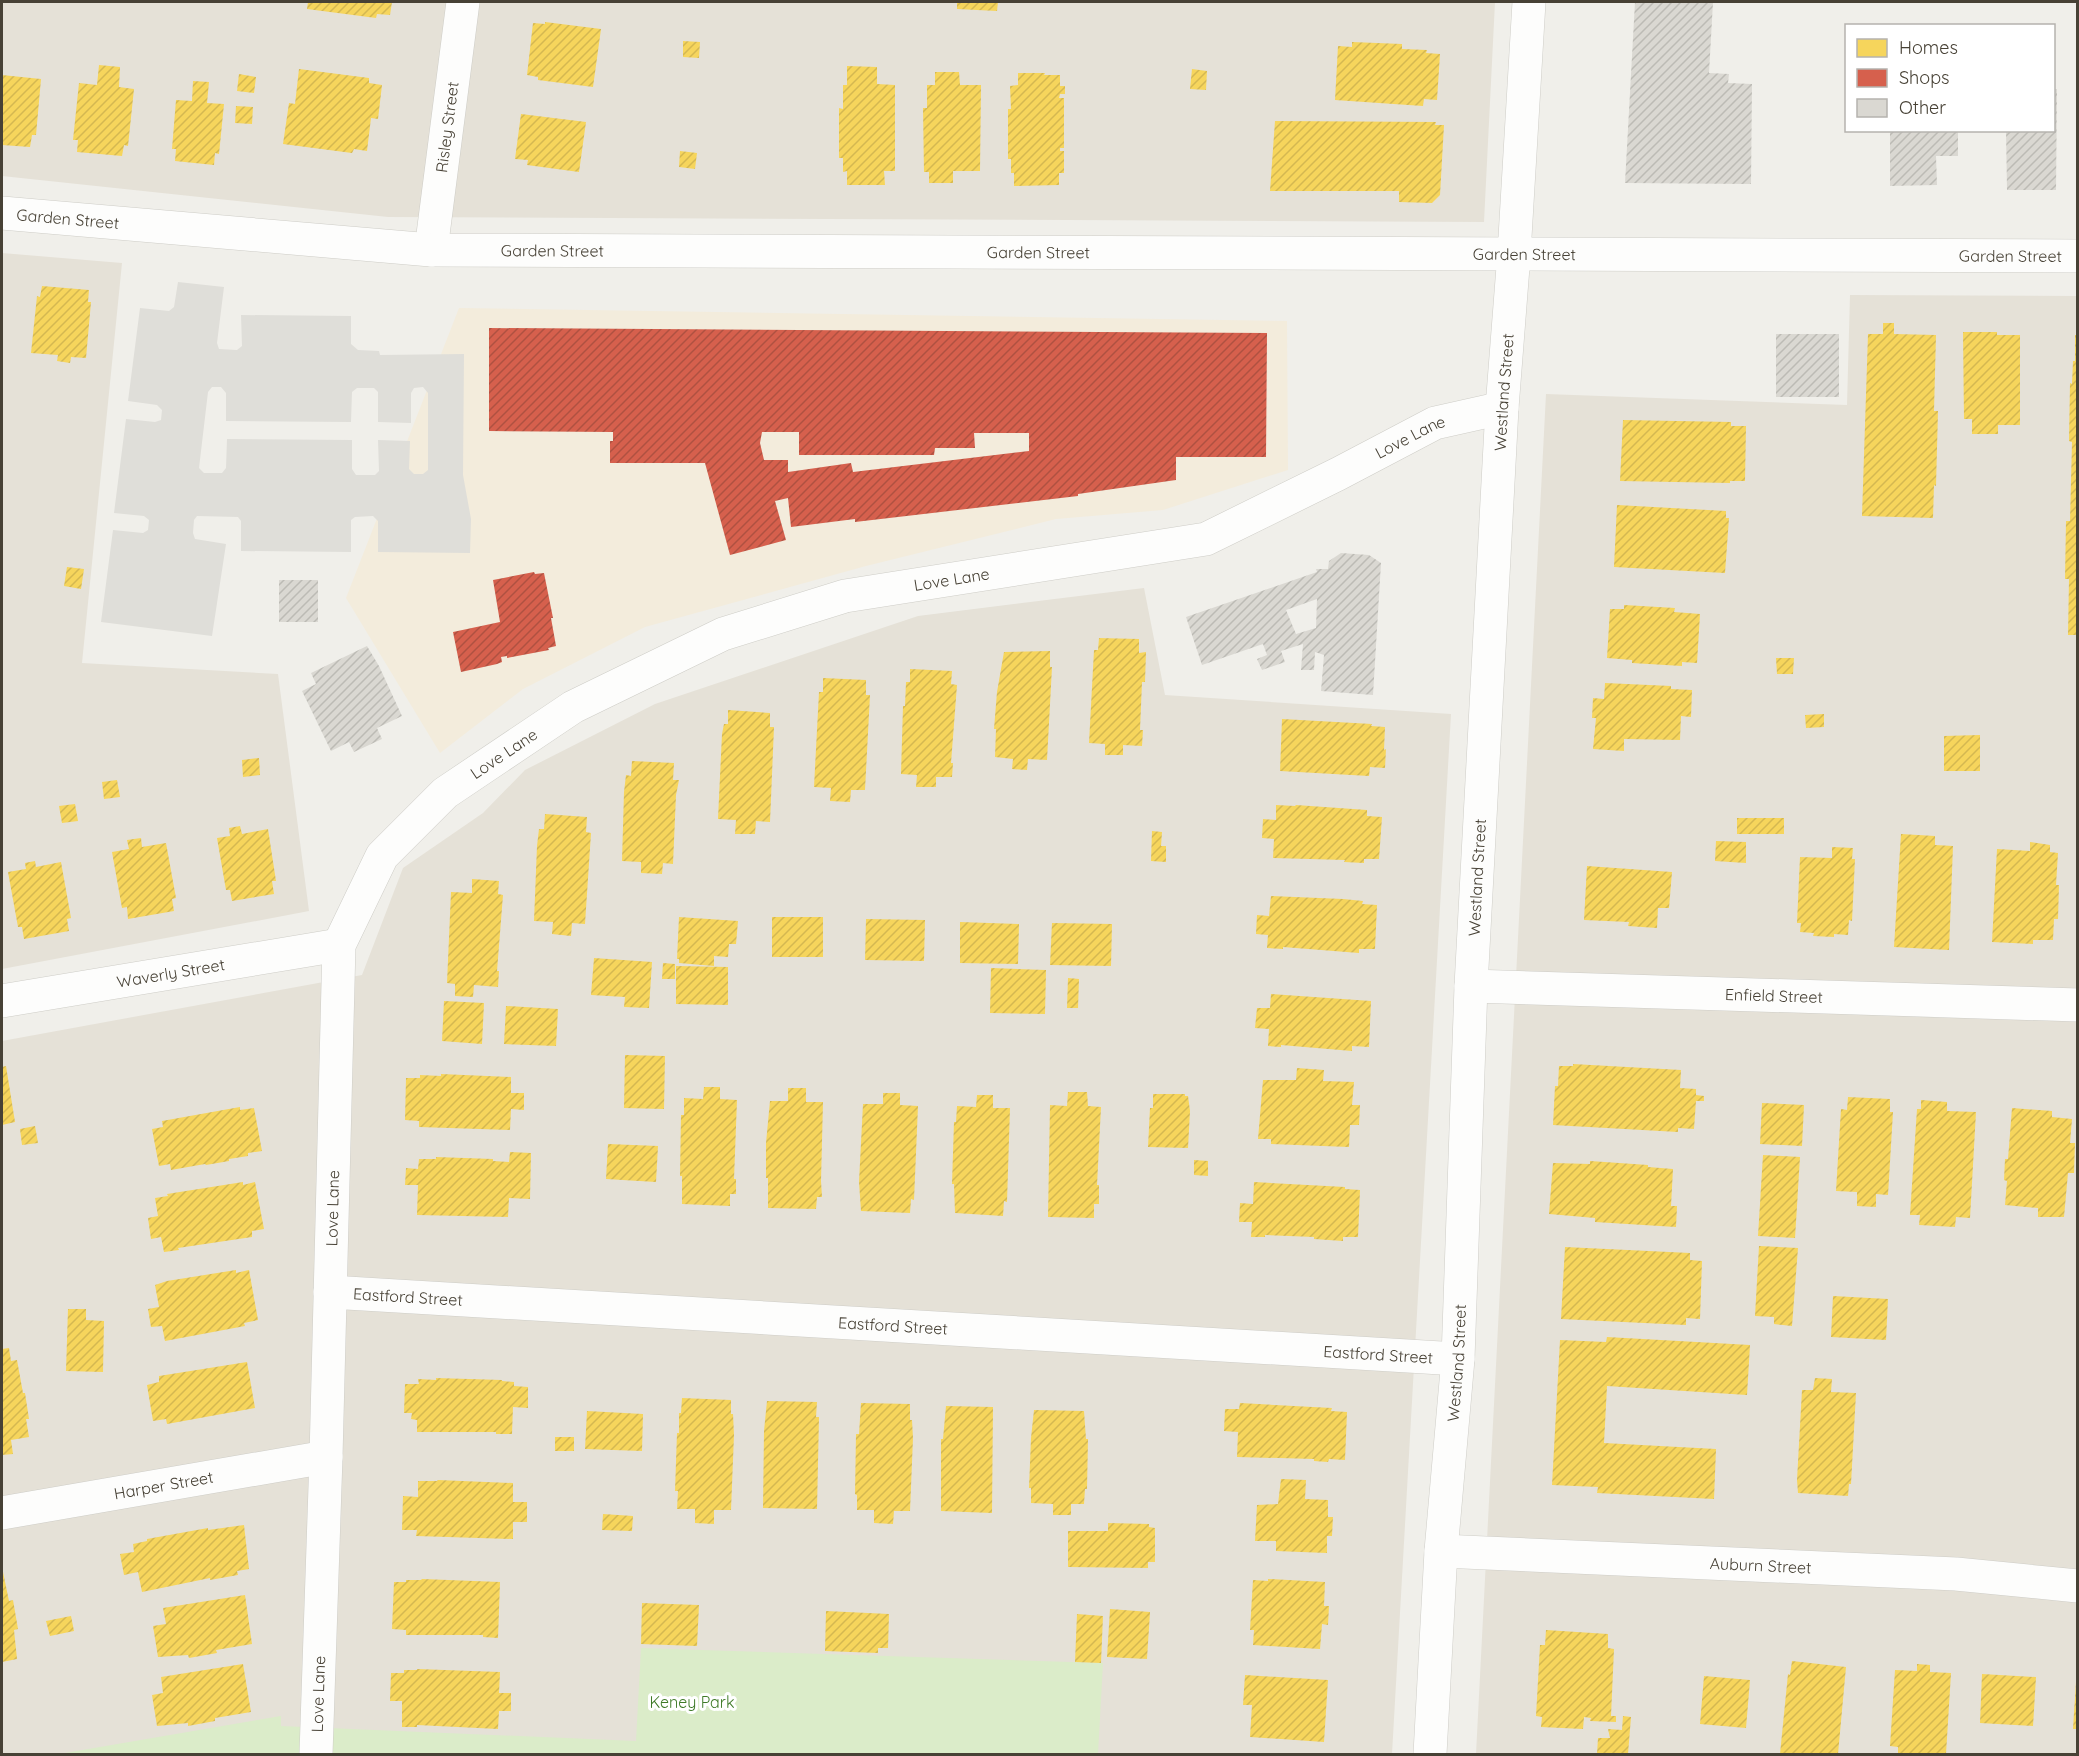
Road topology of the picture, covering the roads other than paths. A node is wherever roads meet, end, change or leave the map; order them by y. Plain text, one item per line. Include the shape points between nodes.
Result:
1 (463, 2) edge
2 (1529, 2) edge
3 (2, 213) edge
4 (431, 250) junction
5 (1514, 254) junction
6 (2078, 256) edge
7 (1502, 408) junction
8 (339, 945) junction
9 (1471, 986) junction
10 (2, 1001) edge
11 (2078, 1005) edge
12 (330, 1292) junction
13 (1458, 1359) junction
14 (326, 1457) junction
15 (2, 1513) edge
16 (1441, 1551) junction
17 (2078, 1586) edge
18 (316, 1755) edge
19 (1430, 1755) edge

1 - 4 street, Risley Street
2 - 5 street, Westland Street
3 - 4 street, Garden Street
4 - 5 street, Garden Street
5 - 6 street, Garden Street
5 - 7 street, Westland Street
7 - 8 street, Love Lane via 1435,423 1206,539 845,596 723,634 573,707 445,793 382,856
7 - 9 street, Westland Street
8 - 10 street, Waverly Street
8 - 12 street, Love Lane
9 - 11 street, Enfield Street
9 - 13 street, Westland Street
12 - 13 street, Eastford Street
12 - 14 street, Love Lane
13 - 16 street, Westland Street
14 - 15 street, Harper Street
14 - 18 street, Love Lane
16 - 17 street, Auburn Street via 1956,1574
16 - 19 street, Westland Street

